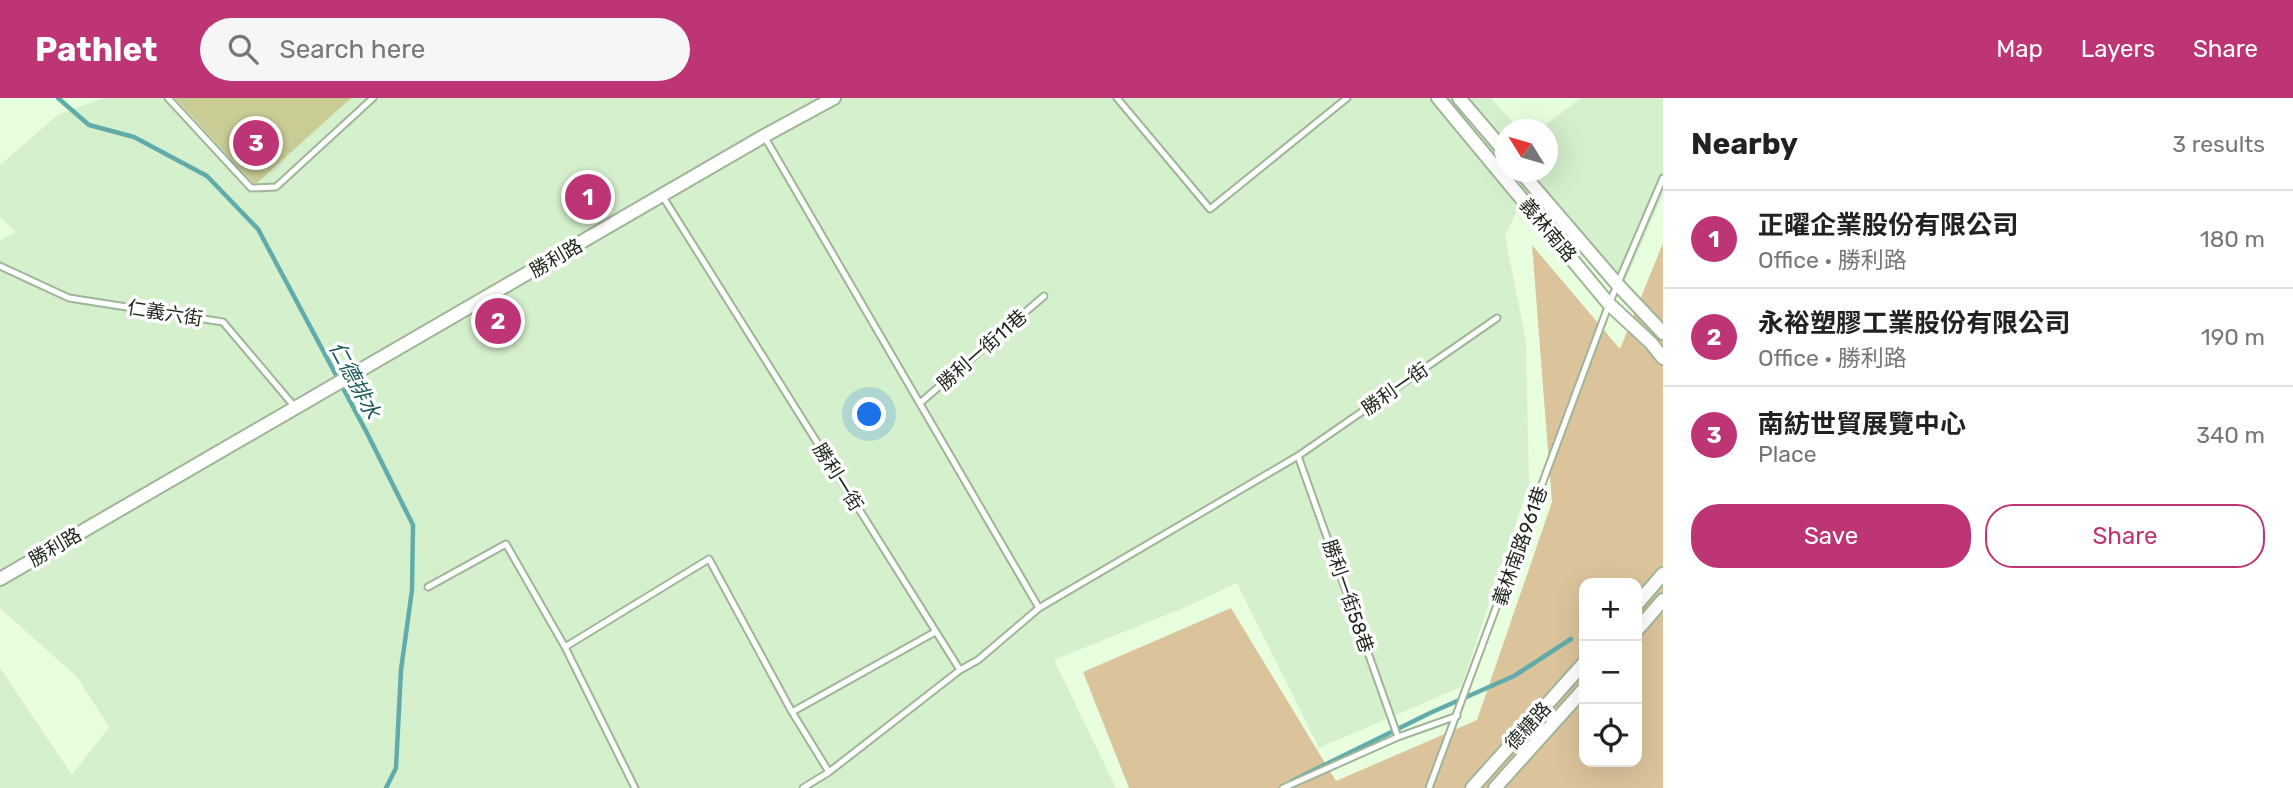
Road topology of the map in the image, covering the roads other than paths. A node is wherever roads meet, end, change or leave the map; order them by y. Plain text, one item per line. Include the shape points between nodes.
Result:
1 (169, 98) edge
2 (373, 98) edge
3 (834, 98) edge
4 (1117, 98) edge
5 (1347, 98) edge
6 (1438, 98) edge
7 (1466, 101) edge
8 (764, 136) junction
9 (1495, 139) edge
10 (1663, 178) edge
11 (1530, 182) edge
12 (663, 197) junction
13 (0, 266) edge
14 (1618, 285) junction
15 (1044, 296) dead end
16 (1609, 304) junction
17 (1497, 318) dead end
18 (1663, 333) edge
19 (1663, 358) edge
20 (920, 404) junction
21 (296, 409) junction
22 (1298, 456) junction
23 (1663, 574) edge
24 (0, 579) edge
25 (428, 587) dead end
26 (1642, 598) edge
27 (1663, 600) edge
28 (1039, 608) junction
29 (1642, 624) edge
30 (935, 632) junction
31 (565, 647) junction
32 (1579, 669) edge
33 (960, 670) junction
34 (1579, 694) edge
35 (792, 712) junction
36 (1457, 716) junction
37 (1397, 736) junction
38 (829, 772) junction
39 (635, 788) edge
40 (803, 788) edge
41 (1283, 788) edge
42 (1429, 788) edge
43 (1472, 788) edge
44 (1494, 788) edge

1 - 2 lane via 251,188 276,187
3 - 8 street, 勝利路
4 - 5 lane via 1210,209
6 - 16 street, 義林南路
7 - 9 street
8 - 12 street, 勝利路
8 - 20 lane
10 - 14 lane, 義林南路961巷
11 - 14 street, 義林南路
12 - 21 street, 勝利路
12 - 30 lane, 勝利一街
13 - 21 lane, 仁義六街 via 69,298 223,322
14 - 16 lane, 義林南路961巷
14 - 18 street, 義林南路
15 - 20 lane, 勝利一街11巷
16 - 19 street, 義林南路
16 - 36 lane, 義林南路961巷
17 - 22 lane, 勝利一街
20 - 28 lane
21 - 24 street, 勝利路
22 - 28 lane, 勝利一街
22 - 37 lane, 勝利一街58巷
23 - 26 street
25 - 31 lane via 506,544
27 - 29 street
28 - 33 lane, 勝利一街
30 - 33 lane, 勝利一街
30 - 35 lane
31 - 35 lane via 709,559
31 - 39 lane
32 - 43 street, 德糖路
33 - 38 lane
34 - 44 street, 德糖路
35 - 38 lane
36 - 37 lane
36 - 42 lane, 義林南路961巷
37 - 41 lane
38 - 40 lane

